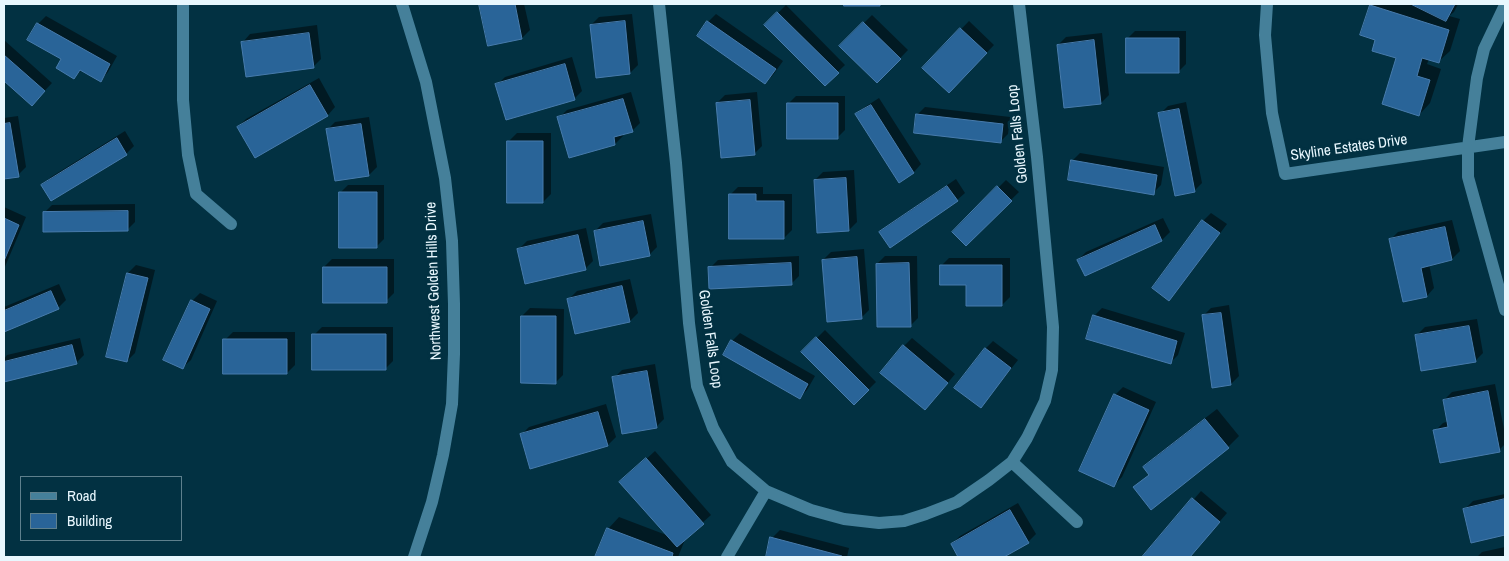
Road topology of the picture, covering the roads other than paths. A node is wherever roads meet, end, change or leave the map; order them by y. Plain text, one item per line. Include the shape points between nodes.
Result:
1 (183, 4) edge
2 (402, 4) edge
3 (659, 4) edge
4 (1019, 4) edge
5 (1267, 4) edge
6 (1505, 5) edge
7 (1505, 142) edge
8 (1468, 147) junction
9 (231, 224) dead end
10 (1505, 310) edge
11 (1012, 462) junction
12 (766, 491) junction
13 (1077, 522) dead end
14 (414, 557) edge
15 (727, 557) edge

1 - 9 street via 182,100 196,194
2 - 14 street, Northwest Golden Hills Drive via 426,82 445,178 454,304 452,404 432,502
3 - 12 street, Golden Falls Loop via 697,386 713,428 732,462
4 - 11 street, Golden Falls Loop via 1053,336 1052,370 1045,401
5 - 8 street, Skyline Estates Drive via 1265,35 1272,113 1286,174
6 - 8 street via 1484,49
7 - 8 street
8 - 10 street via 1468,177
11 - 12 street, Golden Falls Loop via 957,502 896,522 844,519 811,510
11 - 13 street
12 - 15 street

